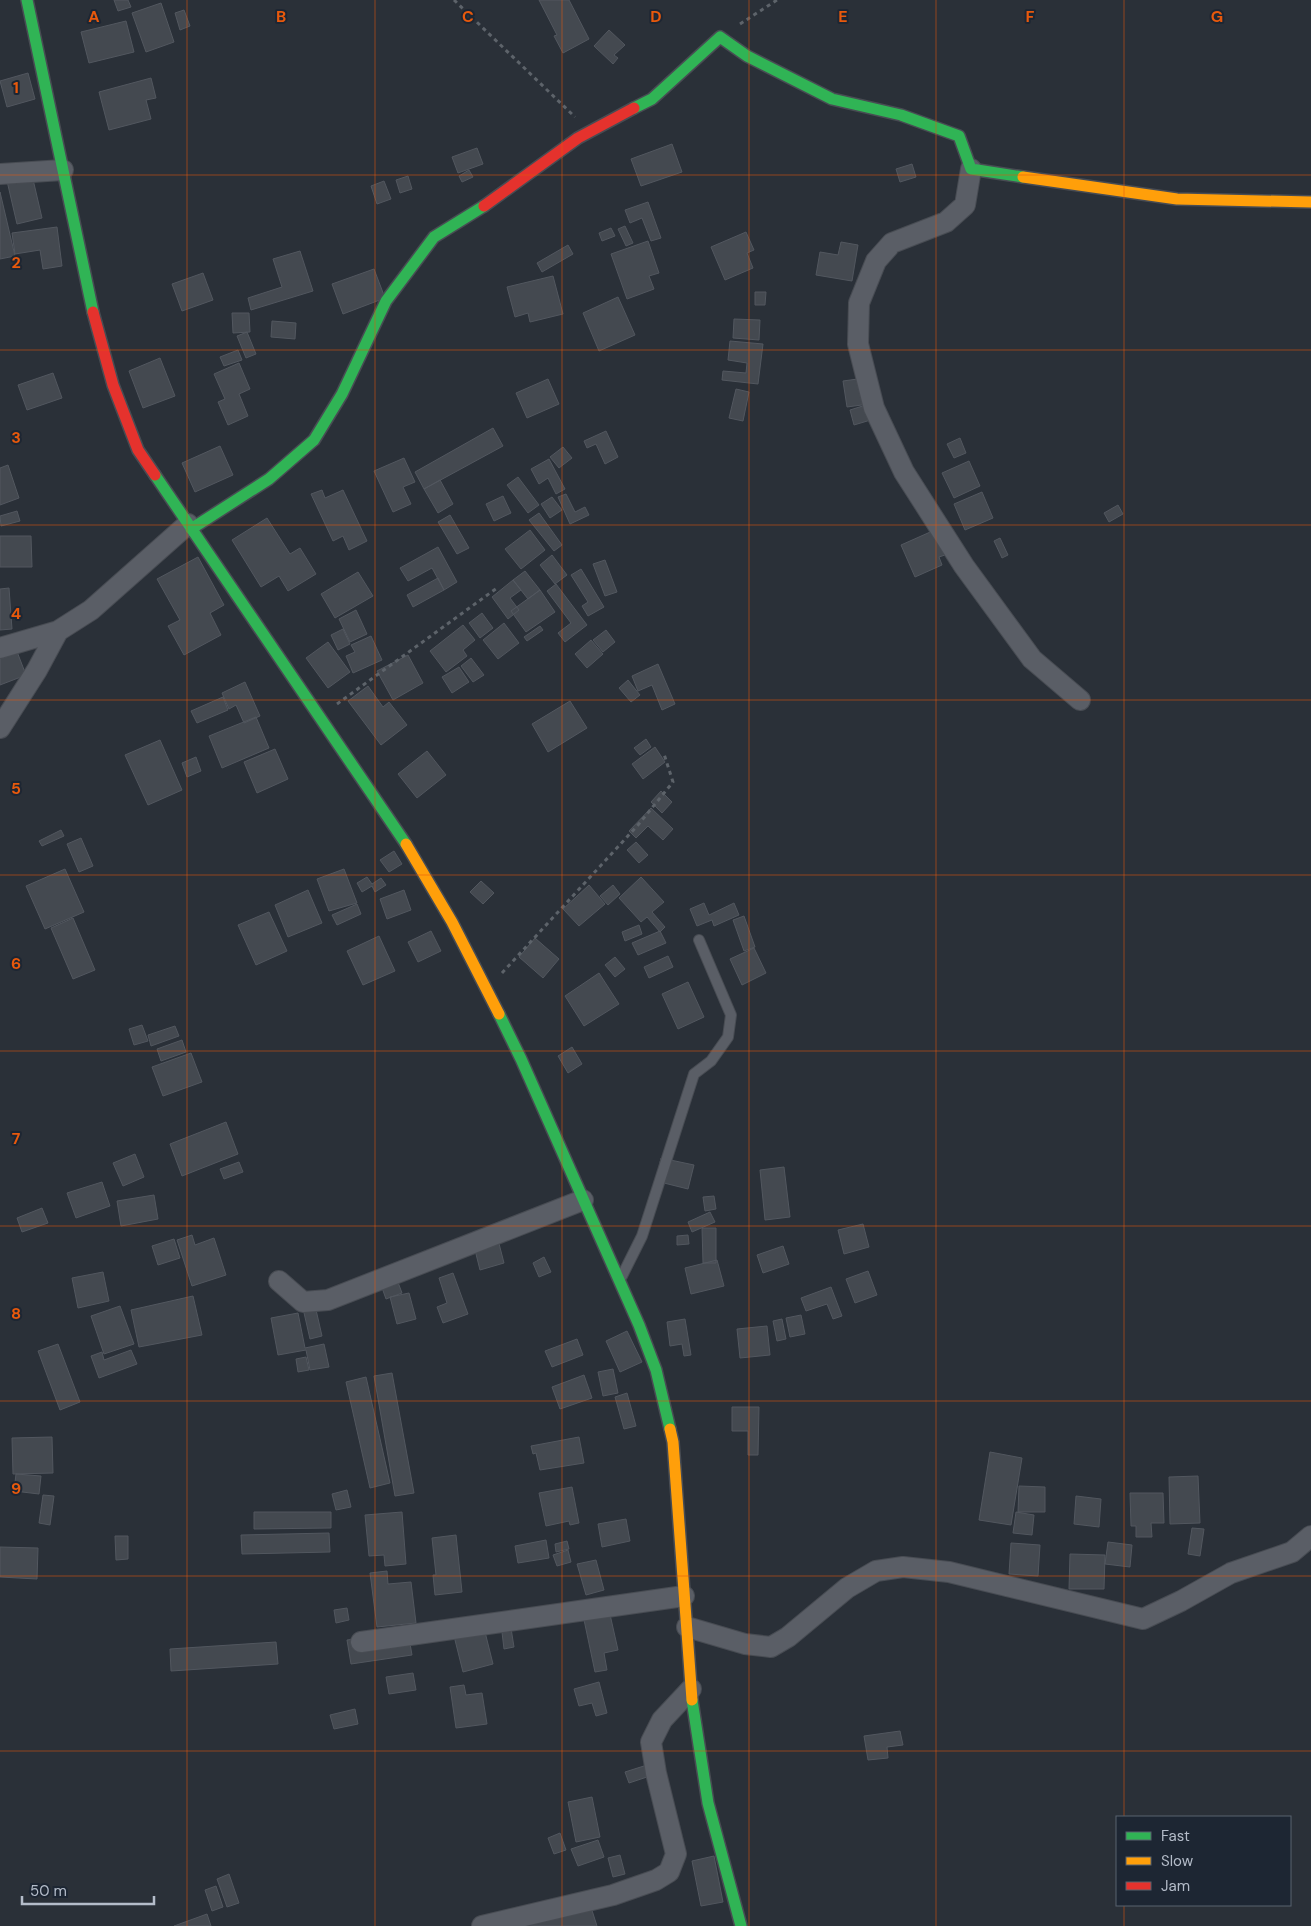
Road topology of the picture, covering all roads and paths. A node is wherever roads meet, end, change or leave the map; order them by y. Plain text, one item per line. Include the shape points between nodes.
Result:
1 (27, 0) edge
2 (454, 0) edge
3 (777, 0) edge
4 (720, 37) junction
5 (589, 132) junction
6 (971, 168) junction
7 (63, 170) junction
8 (0, 174) edge
9 (1311, 202) edge
10 (189, 527) junction
11 (497, 588) dead end
12 (58, 631) junction
13 (0, 648) edge
14 (1080, 700) dead end
15 (321, 716) junction
16 (0, 728) edge
17 (664, 754) dead end
18 (699, 940) dead end
19 (487, 990) junction
20 (583, 1200) junction
21 (279, 1281) dead end
22 (620, 1282) junction
23 (1311, 1536) edge
24 (684, 1596) junction
25 (686, 1627) junction
26 (361, 1642) dead end
27 (691, 1689) junction
28 (482, 1926) edge
29 (741, 1926) edge

1 - 7 main road
2 - 5 path
3 - 4 path
4 - 5 main road via 652,99
4 - 6 main road via 747,56 832,99 901,116 959,136
5 - 10 main road via 495,200 434,237 386,301 342,394 314,440 269,479
6 - 9 main road via 1176,200
6 - 14 street via 965,205 946,222 892,243 876,261 859,303 858,344 874,408 904,472 964,566 1032,659
7 - 8 street
7 - 10 main road via 88,296 113,386 138,450
10 - 12 street via 91,610
10 - 15 main road
11 - 15 path
12 - 13 street
12 - 16 street
15 - 19 main road via 398,832 452,922
17 - 19 path via 673,782 638,825
18 - 22 lane via 731,1015 728,1037 694,1074 642,1236
19 - 20 main road
20 - 21 street via 328,1300 303,1302
20 - 22 main road
22 - 24 main road via 656,1370 673,1442
23 - 25 street via 1292,1552 1231,1572 1143,1619 949,1572 903,1567 876,1571 847,1588 788,1637 771,1647 746,1644
24 - 25 main road
24 - 26 street
25 - 27 main road
27 - 28 street via 662,1720 652,1742 656,1773 676,1854 670,1872 612,1895
27 - 29 main road via 708,1804

